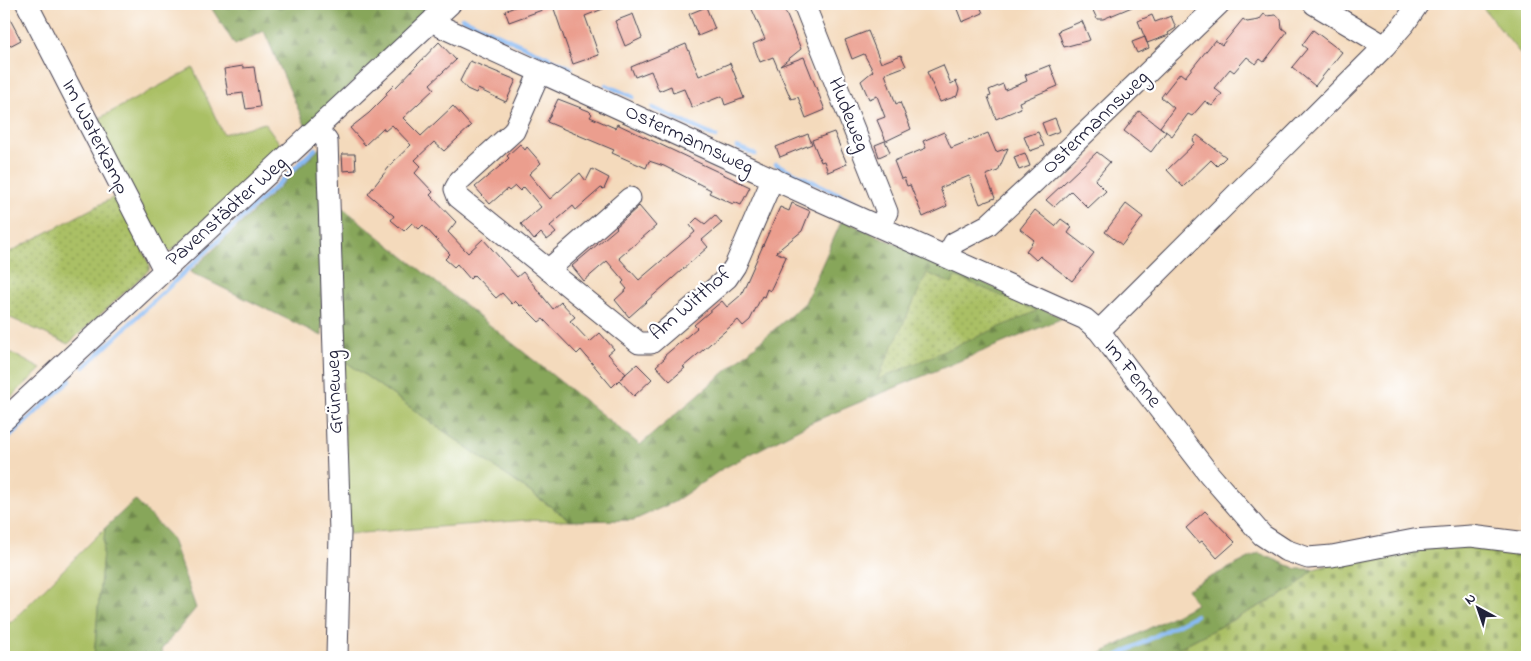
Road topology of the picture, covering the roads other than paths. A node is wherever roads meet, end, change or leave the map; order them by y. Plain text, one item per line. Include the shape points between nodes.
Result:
1 (27, 4) edge
2 (450, 4) edge
3 (804, 4) edge
4 (1219, 4) edge
5 (1314, 4) edge
6 (1418, 4) edge
7 (434, 18) junction
8 (1385, 46) junction
9 (540, 72) junction
10 (317, 130) junction
11 (774, 178) junction
12 (630, 198) dead end
13 (880, 226) junction
14 (947, 256) junction
15 (164, 270) junction
16 (548, 270) junction
17 (1099, 331) junction
18 (4, 420) edge
19 (1527, 543) edge
20 (337, 657) edge

1 - 15 street, Im Waterkamp
2 - 7 street, Pavenstädter Weg
3 - 13 street, Hudeweg via 887,212
4 - 14 street, Ostermannsweg via 988,225 954,243
5 - 8 street
6 - 8 street, Im Fenne
7 - 9 street, Ostermannsweg via 442,26
7 - 10 street, Pavenstädter Weg
8 - 17 street, Im Fenne
9 - 11 street, Ostermannsweg
9 - 16 street, Am Witthof via 514,131 460,180 456,189 458,197
10 - 15 street, Pavenstädter Weg
10 - 20 street, Grüneweg via 327,141 328,160 340,533
11 - 13 street, Ostermannsweg
11 - 16 street, Am Witthof via 727,278 651,344 639,343
12 - 16 street
13 - 14 street, Ostermannsweg
14 - 17 street, Ostermannsweg via 1085,318
15 - 18 street, Pavenstädter Weg
17 - 19 street, Im Fenne via 1209,474 1262,535 1285,550 1308,558 1414,540 1471,536

